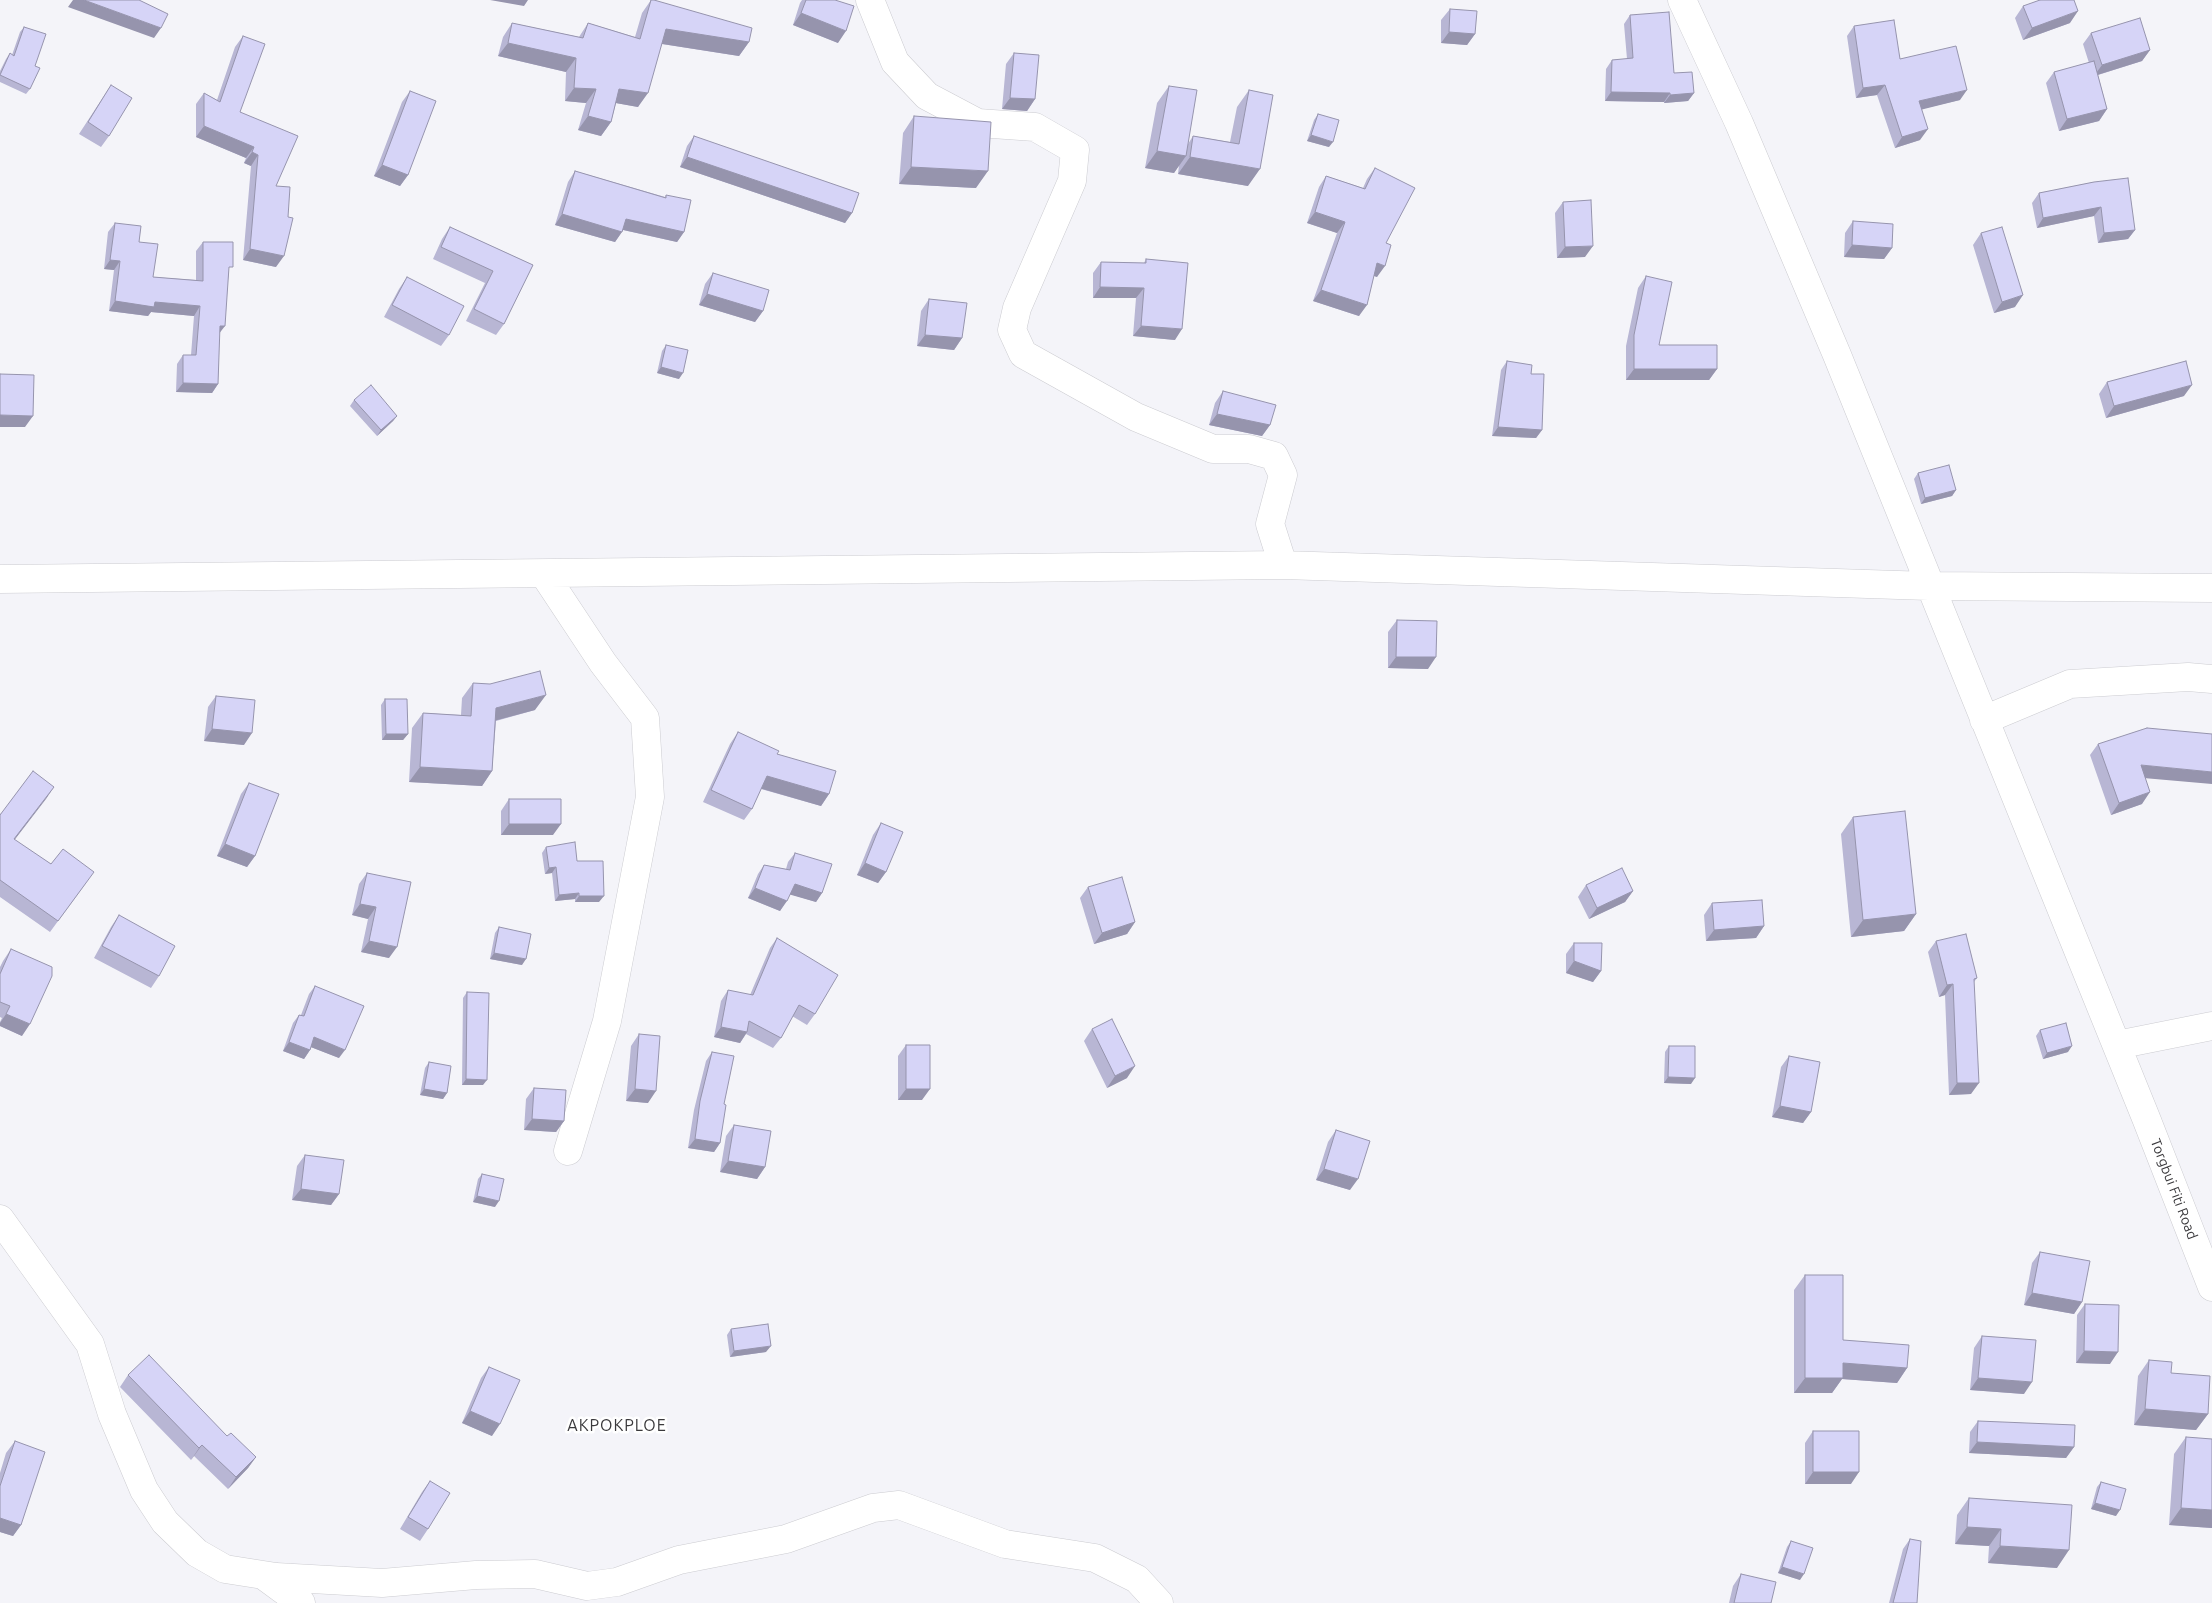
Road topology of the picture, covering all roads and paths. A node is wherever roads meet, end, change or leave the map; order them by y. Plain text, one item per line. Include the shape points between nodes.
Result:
1 (870, 0) edge
2 (1682, 0) edge
3 (1283, 565) junction
4 (544, 574) junction
5 (1, 581) edge
6 (1929, 586) junction
7 (2212, 588) edge
8 (2212, 679) edge
9 (1984, 720) junction
10 (2212, 1026) edge
11 (2117, 1045) junction
12 (568, 1151) dead end
13 (0, 1219) edge
14 (2212, 1287) edge
15 (263, 1575) junction
16 (302, 1603) edge
17 (1159, 1603) edge

1 - 3 street via 895,62 926,96 978,123 1035,127 1075,150 1072,181 1017,308 1012,330 1023,354 1136,417 1213,449 1249,450 1274,456 1282,475 1270,524
2 - 6 street, Torgbui Fiti Road via 1739,123 1826,328
3 - 4 street
3 - 6 street
4 - 5 street
4 - 12 street via 603,663 645,718 650,797 607,1020
6 - 7 street
6 - 9 street, Torgbui Fiti Road
8 - 9 street via 2188,677 2070,684
9 - 11 street, Torgbui Fiti Road
10 - 11 street
11 - 14 street, Torgbui Fiti Road
13 - 15 street via 90,1344 112,1414 144,1490 165,1522 197,1553 225,1569
15 - 16 street
15 - 17 street via 382,1583 535,1574 587,1586 617,1582 679,1560 786,1539 873,1508 898,1505 1005,1544 1094,1558 1137,1579

